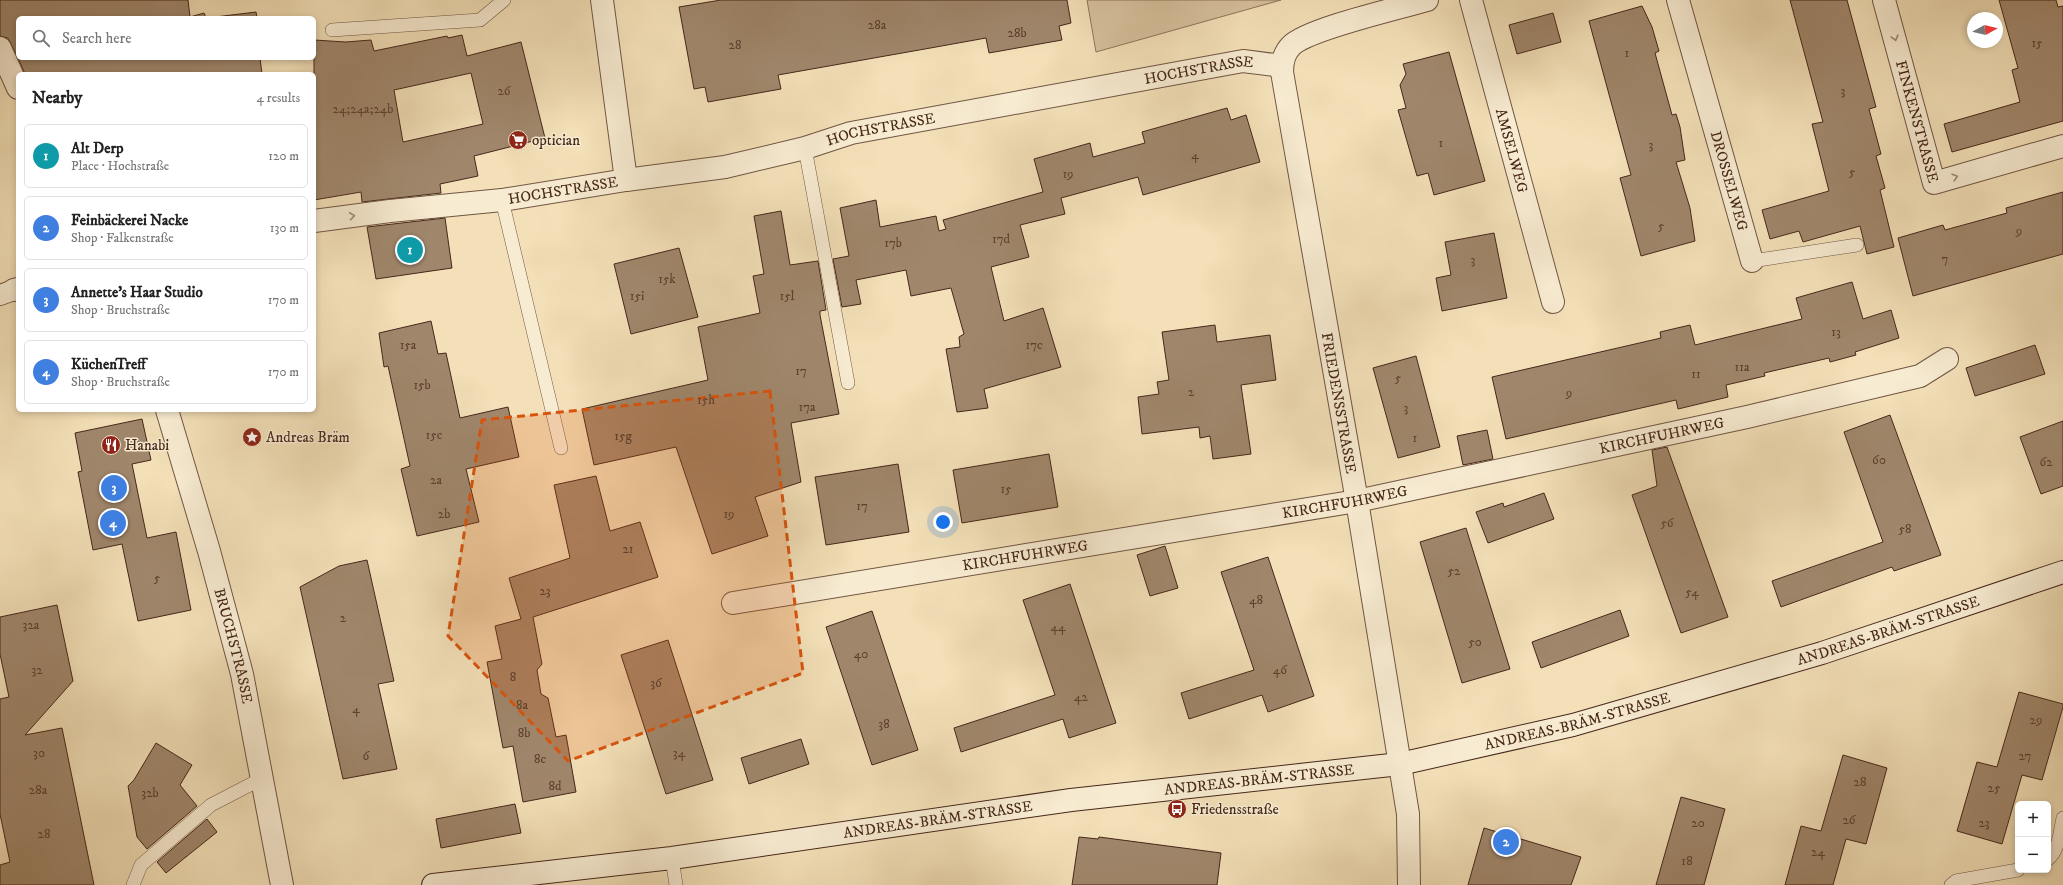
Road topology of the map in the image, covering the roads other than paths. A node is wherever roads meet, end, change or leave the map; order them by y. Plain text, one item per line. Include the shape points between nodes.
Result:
1 (504, 0) edge
2 (602, 0) edge
3 (1427, 0) edge
4 (1471, 0) edge
5 (1678, 0) edge
6 (1884, 0) edge
7 (332, 30) dead end
8 (0, 48) edge
9 (1282, 66) junction
10 (16, 84) edge
11 (2063, 146) edge
12 (805, 148) junction
13 (626, 180) junction
14 (502, 200) junction
15 (316, 221) edge
16 (1857, 245) dead end
17 (1752, 261) joint
18 (1554, 302) dead end
19 (1947, 359) dead end
20 (848, 382) dead end
21 (168, 412) edge
22 (561, 448) dead end
23 (1357, 501) junction
24 (2063, 572) edge
25 (733, 603) dead end
26 (1400, 764) junction
27 (262, 778) junction
28 (2063, 818) edge
29 (2051, 857) edge
30 (672, 858) junction
31 (2015, 871) edge
32 (133, 885) edge
33 (282, 885) edge
34 (433, 885) edge
35 (676, 885) edge
36 (1409, 885) edge
37 (1951, 885) edge

1 - 7 lane via 480,20
2 - 13 street
3 - 9 street via 1302,39 1290,46
4 - 18 street, AMSELWEG
5 - 17 street, DROSSELWEG
6 -> 11 street, FINKENSTRASSE via 1934,183
8 - 10 street
9 - 12 street, HOCHSTRASSE via 1243,61 851,133
9 - 23 street, FRIEDENSSTRASSE
12 - 13 street, HOCHSTRASSE via 726,167
12 - 20 lane
13 - 14 street, HOCHSTRASSE
15 -> 14 street, HOCHSTRASSE
14 - 22 lane
16 - 17 lane, DROSSELWEG
19 - 23 street, KIRCHFUHRWEG via 1920,376 1747,417
21 - 27 street, BRUCHSTRASSE via 242,674
23 - 25 street, KIRCHFUHRWEG
23 - 26 street, FRIEDENSSTRASSE
24 - 26 street, ANDREAS-BRÄM-STRASSE via 1815,656 1573,725
26 - 30 street, ANDREAS-BRÄM-STRASSE via 1071,800
26 - 36 street, FRIEDENSSTRASSE via 1408,814
27 - 32 lane via 211,805 141,866
27 - 33 street, BRUCHSTRASSE
28 - 29 lane via 2056,848
30 - 34 street, ANDREAS-BRÄM-STRASSE
30 - 35 lane
31 - 37 lane via 1956,881

